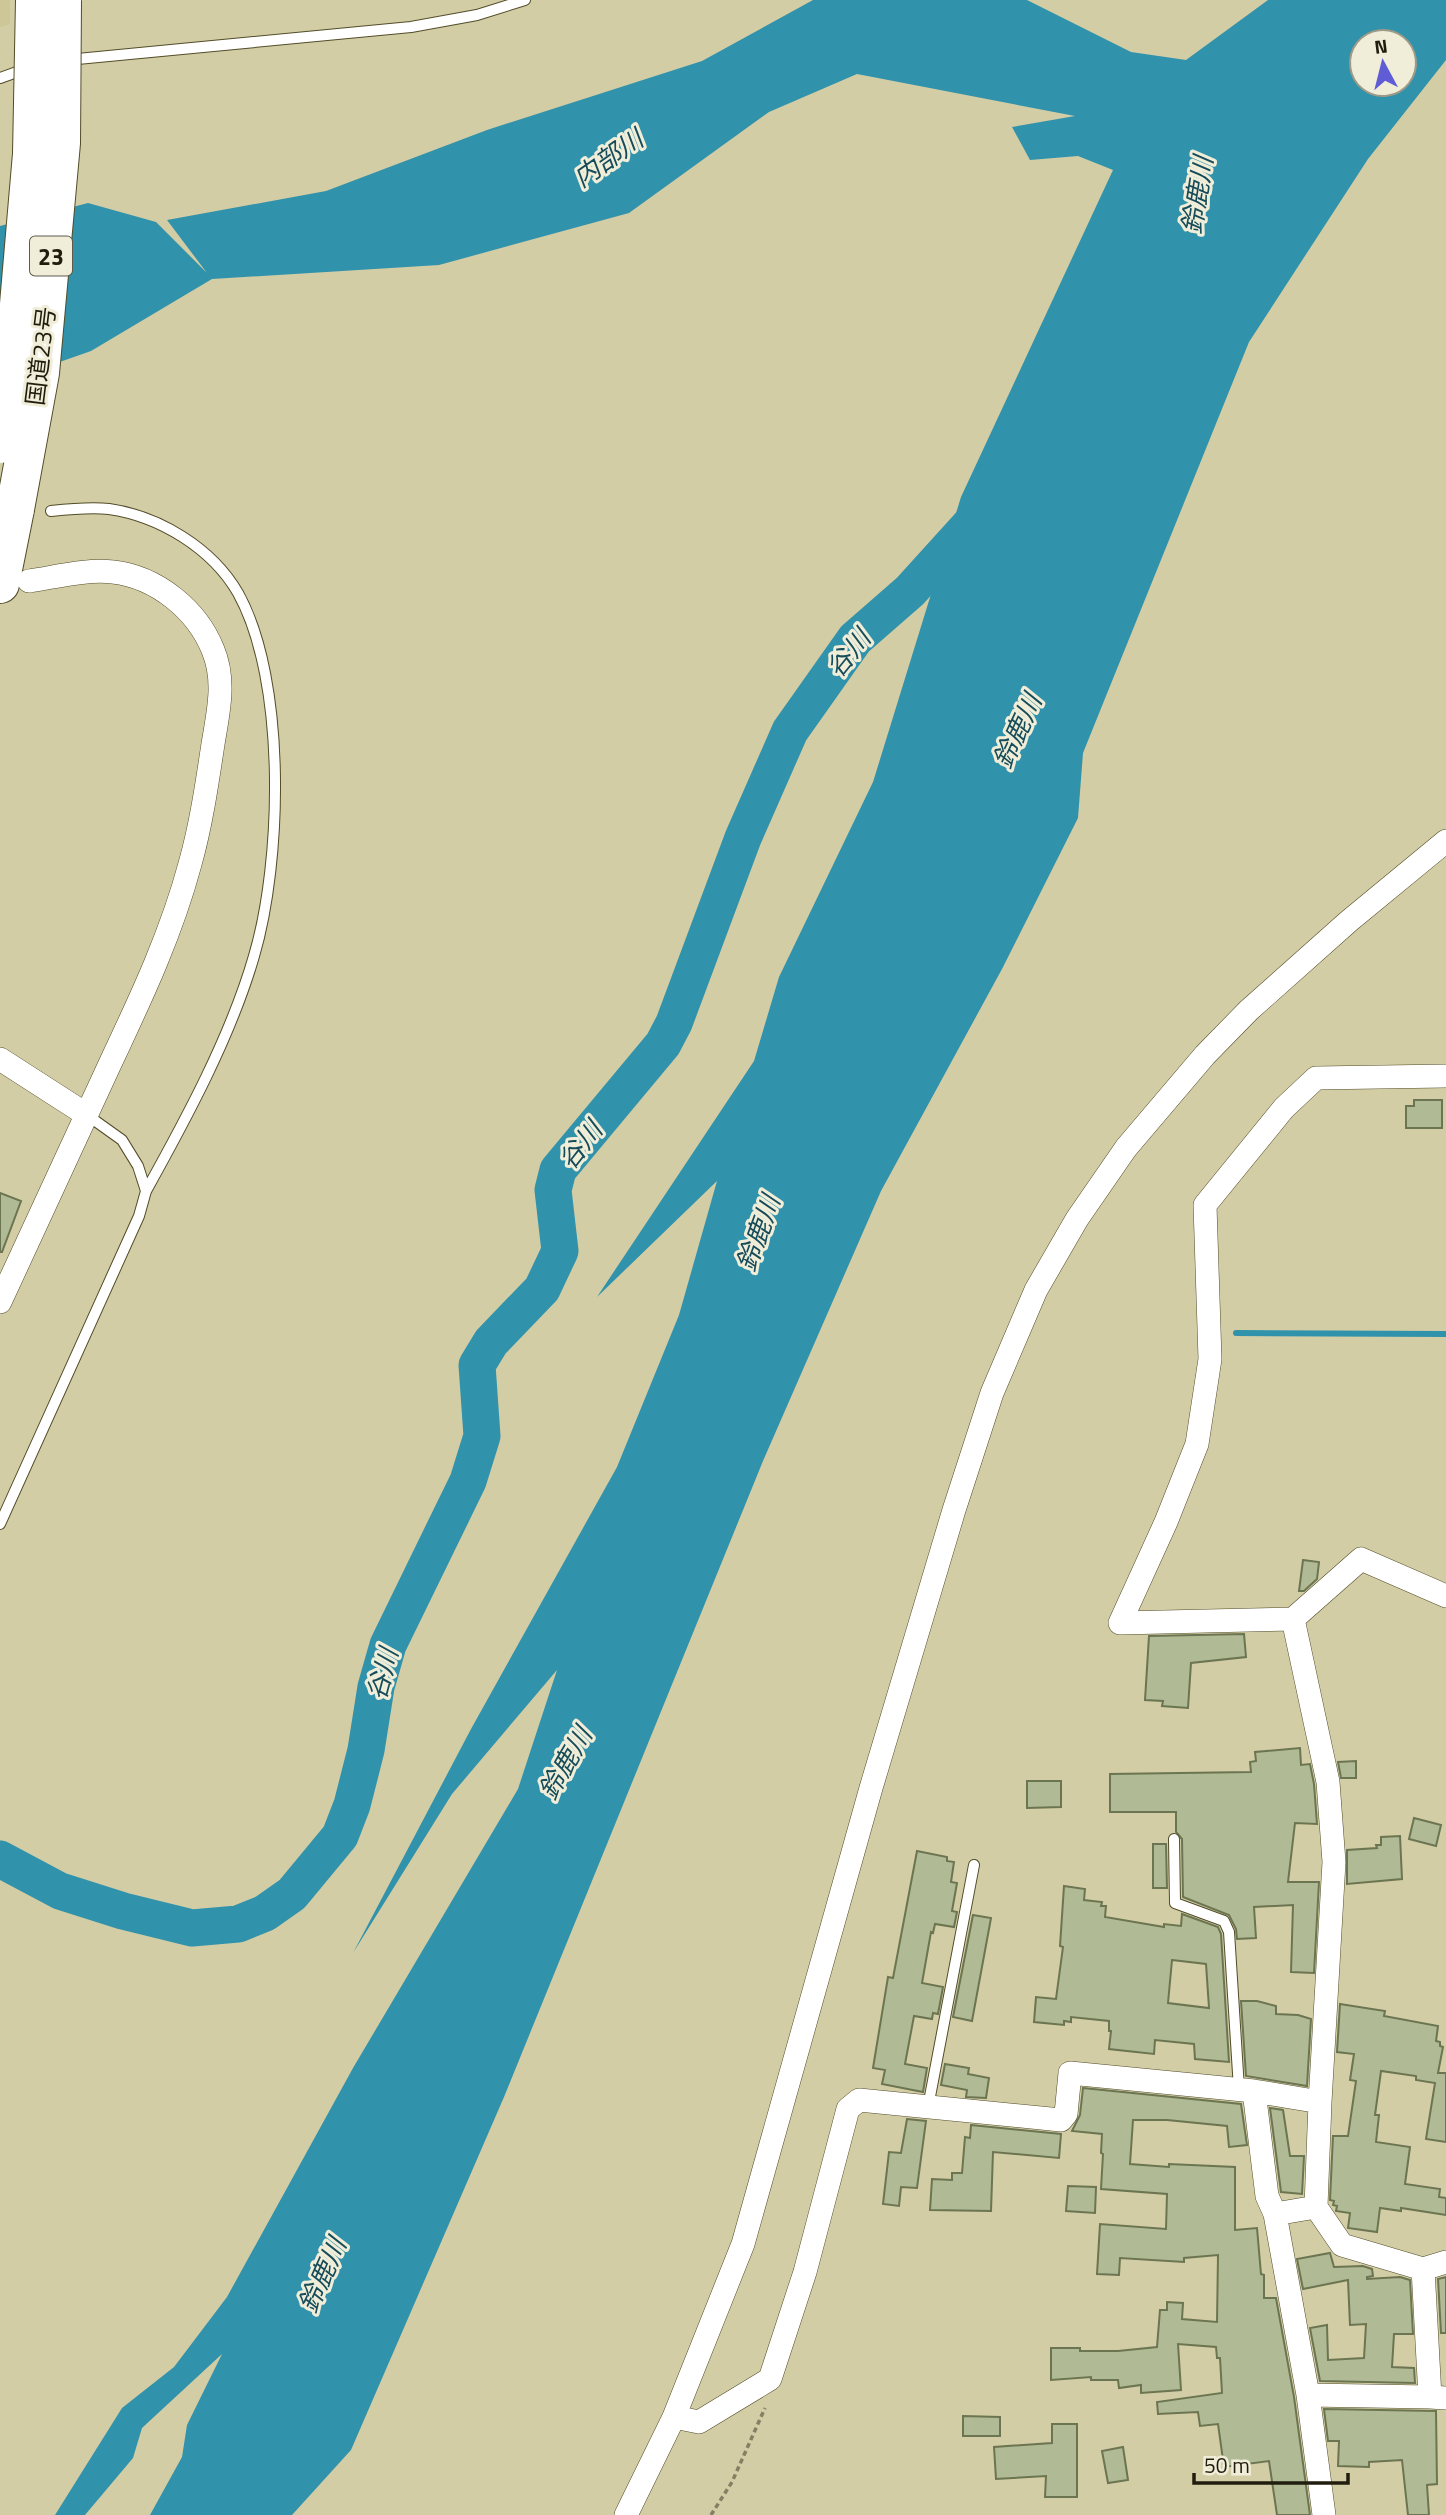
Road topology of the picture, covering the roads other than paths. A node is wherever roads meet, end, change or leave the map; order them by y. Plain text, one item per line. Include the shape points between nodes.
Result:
1 (35, 0) edge
2 (62, 0) edge
3 (525, 0) edge
4 (0, 78) edge
5 (0, 444) edge
6 (33, 510) junction
7 (15, 582) edge
8 (1446, 841) edge
9 (0, 1059) edge
10 (1446, 1076) edge
11 (87, 1115) junction
12 (145, 1191) junction
13 (0, 1302) edge
14 (0, 1524) edge
15 (1446, 1595) edge
16 (1293, 1619) junction
17 (1174, 1839) dead end
18 (974, 1864) dead end
19 (1247, 2090) junction
20 (1320, 2102) junction
21 (928, 2107) junction
22 (1316, 2207) junction
23 (1275, 2214) junction
24 (1446, 2262) edge
25 (1423, 2269) junction
26 (1308, 2395) junction
27 (1438, 2398) edge
28 (674, 2417) junction
29 (626, 2515) edge
30 (1324, 2515) edge

1 - 5 highway, 国道23号 / 23, bridge via 32,154 14,362
2 - 6 highway, 国道23号 / 23, bridge via 61,143
3 - 4 lane via 477,15 411,27 46,62
6 - 7 highway, 国道23号 / 23
6 - 12 lane via 90,508 128,513 192,542 236,591 247,612 270,713 273,838 255,954 227,1030
7 - 11 street via 113,572 165,590 204,633 214,650 220,681 208,782 191,863 161,954
8 - 28 street via 1299,965 1205,1055 1126,1148 1036,1290 992,1393 954,1510 743,2244
9 - 11 street
10 - 16 street via 1316,1078 1284,1108 1205,1205 1210,1359 1197,1444 1120,1623
11 - 12 lane via 122,1140 138,1166
11 - 13 street
12 - 14 lane via 139,1216
15 - 16 street via 1361,1559
16 - 20 street via 1328,1782 1334,1862
17 - 19 lane via 1175,1903 1224,1921 1228,1932
18 - 21 lane
19 - 20 street
19 - 21 street via 1070,2073 1066,2114 1061,2120
19 - 23 street via 1267,2196
20 - 22 street
21 - 28 street via 859,2100 848,2109 805,2272 770,2379 699,2422
22 - 23 street
22 - 25 street via 1342,2245
23 - 26 street
24 - 25 street
25 - 27 street
26 - 27 street
26 - 30 street
28 - 29 street

